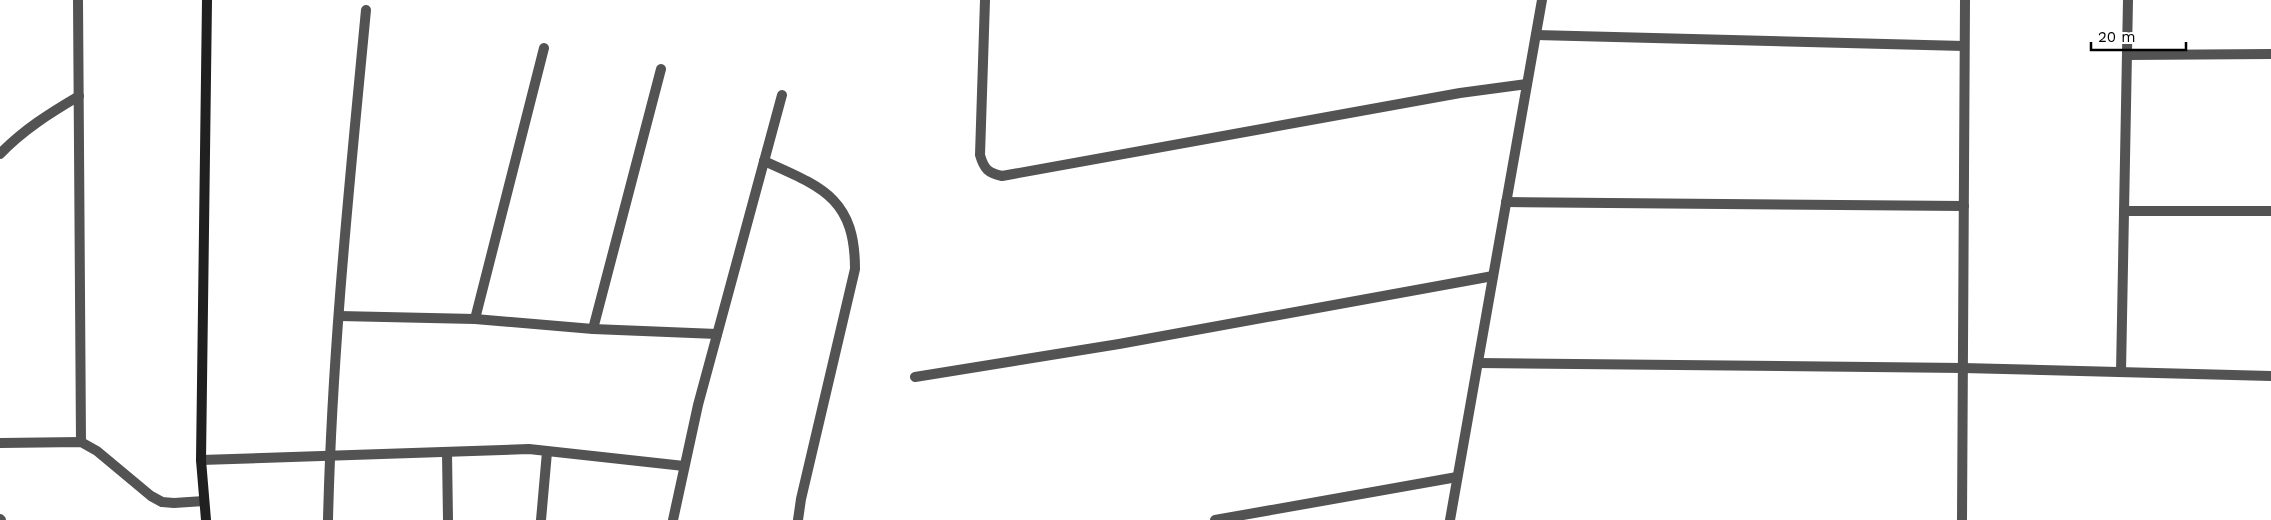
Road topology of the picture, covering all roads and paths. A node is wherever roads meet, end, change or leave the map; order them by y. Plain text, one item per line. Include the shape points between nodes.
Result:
1 (78, 0) edge
2 (207, 0) edge
3 (985, 0) edge
4 (1542, 0) edge
5 (1965, 0) edge
6 (2128, 0) edge
7 (366, 10) dead end
8 (1536, 35) junction
9 (1964, 46) junction
10 (544, 48) dead end
11 (2271, 54) edge
12 (2127, 55) junction
13 (660, 69) dead end
14 (1527, 84) junction
15 (782, 95) dead end
16 (79, 96) junction
17 (0, 154) edge
18 (764, 161) junction
19 (1506, 202) junction
20 (1964, 206) junction
21 (2124, 211) junction
22 (2271, 211) edge
23 (1493, 276) junction
24 (339, 316) junction
25 (475, 319) junction
26 (593, 329) junction
27 (717, 334) junction
28 (1478, 363) junction
29 (1963, 368) junction
30 (2121, 372) junction
31 (2271, 376) edge
32 (915, 377) dead end
33 (81, 442) junction
34 (0, 444) edge
35 (547, 452) junction
36 (447, 453) junction
37 (329, 456) junction
38 (201, 460) junction
39 (684, 466) junction
40 (1457, 477) junction
41 (204, 501) junction
42 (206, 520) edge
43 (328, 520) edge
44 (448, 520) edge
45 (541, 520) edge
46 (673, 520) edge
47 (798, 520) edge
48 (1215, 520) edge
49 (1450, 520) edge
50 (1962, 520) edge

1 - 16 street
2 - 38 main road
3 - 14 street via 980,155 989,173 1002,176 1460,93
4 - 8 street
5 - 9 street
6 - 12 street
7 - 24 street
8 - 9 street
8 - 14 street
9 - 20 street
10 - 25 street
11 - 12 street
12 - 21 street
13 - 26 street
14 - 19 street
15 - 18 street
16 - 17 street via 39,120
16 - 33 street
18 - 27 street
18 - 47 street via 814,183 834,199 849,223 855,245 856,269
19 - 20 street
19 - 23 street
20 - 29 street
21 - 22 street
21 - 30 street
23 - 28 street
23 - 32 street via 1119,344
24 - 25 street
24 - 37 street
25 - 26 street
26 - 27 street
27 - 39 street
28 - 29 street
28 - 40 street
29 - 30 street
29 - 50 street
30 - 31 street
33 - 34 street
33 - 41 street via 162,502
35 - 36 street via 530,449
35 - 39 street
35 - 45 street
36 - 37 street
36 - 44 street
37 - 38 street
37 - 43 street
38 - 41 main road
39 - 46 street
40 - 48 street
40 - 49 street
41 - 42 main road

